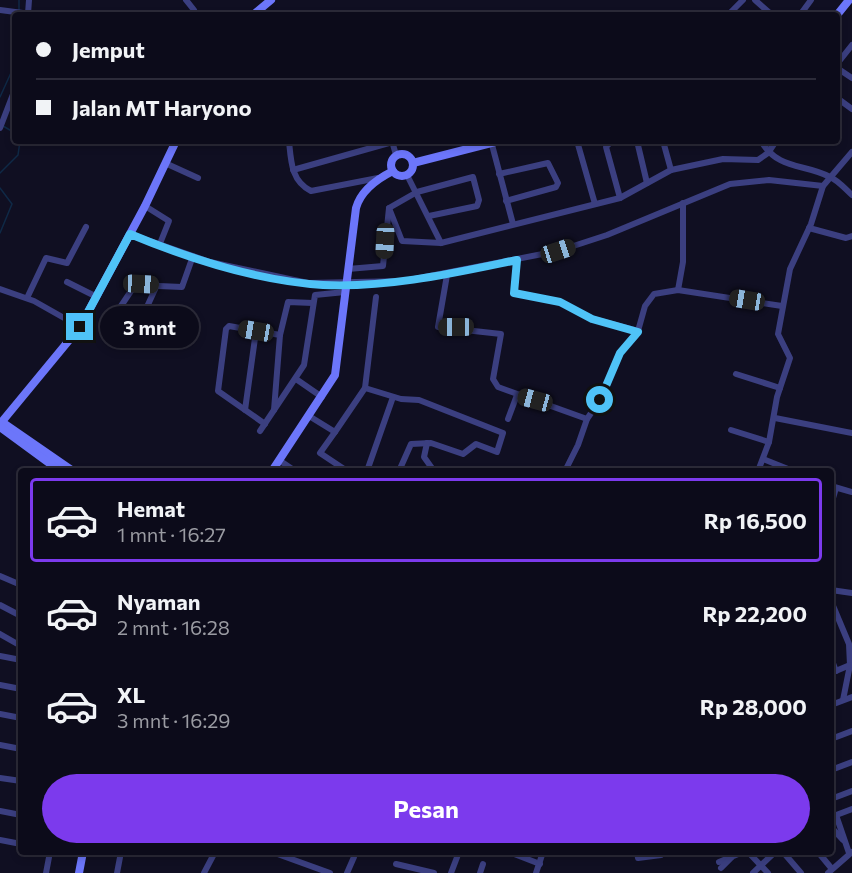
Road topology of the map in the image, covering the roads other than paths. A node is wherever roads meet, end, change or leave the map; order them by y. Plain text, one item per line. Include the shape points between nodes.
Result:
1 (186, 0) edge
2 (271, 0) edge
3 (743, 0) edge
4 (755, 0) edge
5 (798, 0) edge
6 (811, 0) edge
7 (849, 0) edge
8 (806, 6) junction
9 (0, 10) edge
10 (194, 10) dead end
11 (21, 12) edge
12 (257, 12) edge
13 (732, 12) edge
14 (769, 12) edge
15 (802, 12) edge
16 (839, 12) edge
17 (852, 45) edge
18 (840, 62) edge
19 (840, 68) edge
20 (852, 78) edge
21 (12, 97) edge
22 (1, 126) edge
23 (174, 144) edge
24 (291, 144) edge
25 (361, 144) edge
26 (384, 144) edge
27 (394, 144) edge
28 (486, 144) edge
29 (494, 144) edge
30 (578, 144) edge
31 (609, 144) edge
32 (638, 144) edge
33 (664, 144) edge
34 (763, 144) edge
35 (774, 144) edge
36 (363, 150) junction
37 (852, 152) edge
38 (768, 153) junction
39 (396, 155) junction
40 (165, 163) junction
41 (413, 163) junction
42 (293, 170) junction
43 (671, 170) junction
44 (393, 171) junction
45 (499, 174) junction
46 (407, 175) junction
47 (831, 177) junction
48 (198, 178) dead end
49 (378, 178) junction
50 (647, 183) junction
51 (823, 186) junction
52 (417, 192) junction
53 (852, 195) edge
54 (620, 198) junction
55 (506, 201) junction
56 (683, 203) junction
57 (595, 204) junction
58 (145, 206) junction
59 (389, 208) junction
60 (429, 216) junction
61 (513, 224) junction
62 (86, 227) dead end
63 (809, 228) junction
64 (130, 234) junction
65 (852, 236) edge
66 (441, 243) junction
67 (159, 246) junction
68 (193, 256) junction
69 (517, 260) junction
70 (348, 268) junction
71 (447, 275) junction
72 (67, 282) dead end
73 (157, 285) junction
74 (345, 288) junction
75 (0, 289) edge
76 (678, 290) junction
77 (97, 297) junction
78 (376, 297) dead end
79 (27, 298) junction
80 (313, 303) junction
81 (782, 306) junction
82 (140, 322) junction
83 (80, 327) junction
84 (256, 331) junction
85 (638, 332) junction
86 (155, 334) dead end
87 (280, 335) junction
88 (736, 374) dead end
89 (296, 379) junction
90 (366, 388) junction
91 (780, 388) junction
92 (517, 395) junction
93 (322, 397) junction
94 (393, 397) junction
95 (245, 410) junction
96 (274, 411) junction
97 (309, 416) junction
98 (775, 418) junction
99 (508, 419) dead end
100 (587, 419) junction
101 (1, 424) edge
102 (265, 424) junction
103 (731, 430) dead end
104 (260, 431) dead end
105 (335, 432) junction
106 (852, 433) edge
107 (427, 442) junction
108 (769, 442) junction
109 (763, 459) junction
110 (279, 460) junction
111 (55, 468) edge
112 (68, 468) edge
113 (274, 468) edge
114 (291, 468) edge
115 (342, 468) edge
116 (368, 468) edge
117 (400, 468) edge
118 (432, 468) edge
119 (566, 468) edge
120 (759, 468) edge
121 (786, 468) edge
122 (834, 487) edge
123 (852, 492) edge
124 (0, 576) edge
125 (10, 580) junction
126 (0, 583) edge
127 (18, 584) edge
128 (834, 591) edge
129 (852, 594) edge
130 (0, 605) edge
131 (834, 608) edge
132 (18, 614) edge
133 (0, 634) edge
134 (18, 644) edge
135 (0, 656) edge
136 (18, 659) edge
137 (850, 665) junction
138 (834, 672) edge
139 (0, 685) edge
140 (18, 688) edge
141 (852, 697) edge
142 (843, 700) junction
143 (834, 704) edge
144 (0, 714) edge
145 (18, 717) edge
146 (852, 731) edge
147 (834, 738) edge
148 (0, 745) edge
149 (18, 748) edge
150 (852, 762) edge
151 (834, 769) edge
152 (0, 778) edge
153 (18, 781) edge
154 (852, 791) edge
155 (834, 798) edge
156 (852, 809) edge
157 (0, 811) edge
158 (18, 814) edge
159 (834, 816) edge
160 (834, 818) edge
161 (834, 830) edge
162 (0, 840) edge
163 (845, 842) junction
164 (18, 843) edge
165 (851, 852) edge
166 (49, 855) edge
167 (82, 855) edge
168 (120, 855) edge
169 (213, 855) edge
170 (280, 855) edge
171 (353, 855) edge
172 (458, 855) edge
173 (517, 855) edge
174 (542, 855) edge
175 (638, 855) edge
176 (661, 855) edge
177 (735, 855) edge
178 (751, 855) edge
179 (772, 855) edge
180 (786, 855) edge
181 (820, 855) edge
182 (396, 864) dead end
183 (483, 864) dead end
184 (540, 864) junction
185 (720, 865) dead end
186 (761, 865) junction
187 (830, 871) edge
188 (46, 873) edge
189 (79, 873) edge
190 (117, 873) edge
191 (204, 873) edge
192 (330, 873) edge
193 (347, 873) edge
194 (434, 873) edge
195 (451, 873) edge
196 (480, 873) edge
197 (536, 873) edge
198 (753, 873) edge
199 (768, 873) edge
200 (801, 873) edge

1 - 10 street
2 - 12 street
3 - 13 street
4 - 14 street
5 - 8 street
6 - 8 street
7 - 16 street
8 - 15 street
9 - 11 street
17 - 18 street
19 - 20 street
21 - 22 street
23 - 40 street
24 - 42 street
25 - 36 street
26 - 36 street
27 - 39 street
28 - 41 street
29 - 45 street
30 - 57 street
31 - 54 street via 606,147
32 - 50 street
33 - 43 street
34 - 38 street
35 - 38 street
36 - 42 street
37 - 47 street
38 - 43 street via 758,160 723,159
38 - 47 street via 793,166
39 - 41 street via 407,155
39 - 44 street via 391,163
40 - 48 street
40 - 58 street
41 - 46 street
42 - 49 street via 311,191
43 - 50 street
44 - 46 street via 399,176
44 - 49 street
45 - 55 street
45 - 55 street via 548,163 558,183 556,187
46 - 52 street
47 - 51 street
47 - 53 street
49 - 70 street via 358,202
50 - 54 street
51 - 56 street via 753,180 730,184
51 - 63 street
52 - 59 street
52 - 60 street
52 - 60 street via 473,177 477,206
54 - 57 street
55 - 61 street
56 - 69 street via 607,235
56 - 76 street via 683,262
57 - 61 street
58 - 64 street
58 - 67 street via 168,221
59 - 66 street via 402,241
59 - 70 street via 384,266
60 - 66 street
61 - 66 street
62 - 79 street via 67,263 46,258
63 - 65 street
63 - 81 street via 790,269
64 - 67 street
64 - 77 street
67 - 68 street
68 - 73 street via 182,287
68 - 74 street via 278,278
69 - 71 street
69 - 85 street via 514,293 560,302 592,319
70 - 74 street
71 - 74 street
71 - 92 street via 438,327 501,334 493,379 498,387
72 - 77 street
73 - 82 street
73 - 82 street via 131,287 119,309 119,314
74 - 80 street via 315,295
74 - 93 street via 335,375
75 - 79 street
76 - 81 street
76 - 85 street via 654,294 645,306
77 - 83 street
78 - 90 street
79 - 83 street
80 - 87 street via 289,300
80 - 89 street via 306,360
81 - 91 street via 778,333 789,358
82 - 86 street
83 - 101 street
84 - 87 street
84 - 95 street
84 - 95 street via 226,328 218,391
85 - 100 street via 620,353 600,400
87 - 96 street
88 - 91 street
89 - 93 street
89 - 96 street
90 - 94 street
90 - 105 street
91 - 98 street
92 - 99 street
92 - 100 street
93 - 97 street
94 - 107 street via 420,400 503,433 496,452 476,444 460,454
94 - 116 street
95 - 102 street
96 - 102 street
97 - 105 street
97 - 110 street
98 - 106 street
98 - 108 street
100 - 119 street
101 - 111 street
101 - 112 street
102 - 104 street
103 - 108 street
105 - 115 street via 320,453
107 - 117 street via 411,444
107 - 118 street via 424,457
108 - 109 street
109 - 120 street
109 - 121 street
110 - 113 street
110 - 114 street
122 - 123 street
124 - 125 street
125 - 126 street
125 - 127 street
128 - 129 street
130 - 132 street
131 - 137 street via 848,639
133 - 134 street
135 - 136 street
137 - 138 street
137 - 142 street
139 - 140 street
141 - 142 street
142 - 143 street
144 - 145 street
146 - 147 street
148 - 149 street
150 - 151 street
152 - 153 street
154 - 155 street
156 - 159 street
157 - 158 street
160 - 163 street
161 - 163 street
162 - 164 street
163 - 165 street
165 - 187 street
166 - 188 street
167 - 189 street
168 - 190 street
169 - 191 street
170 - 192 street
171 - 193 street
172 - 195 street
173 - 184 street
174 - 184 street
175 - 176 street via 642,860
177 - 185 street
178 - 186 street
179 - 186 street
180 - 200 street
181 - 187 street
182 - 194 street
183 - 196 street
184 - 197 street
186 - 198 street
186 - 199 street

